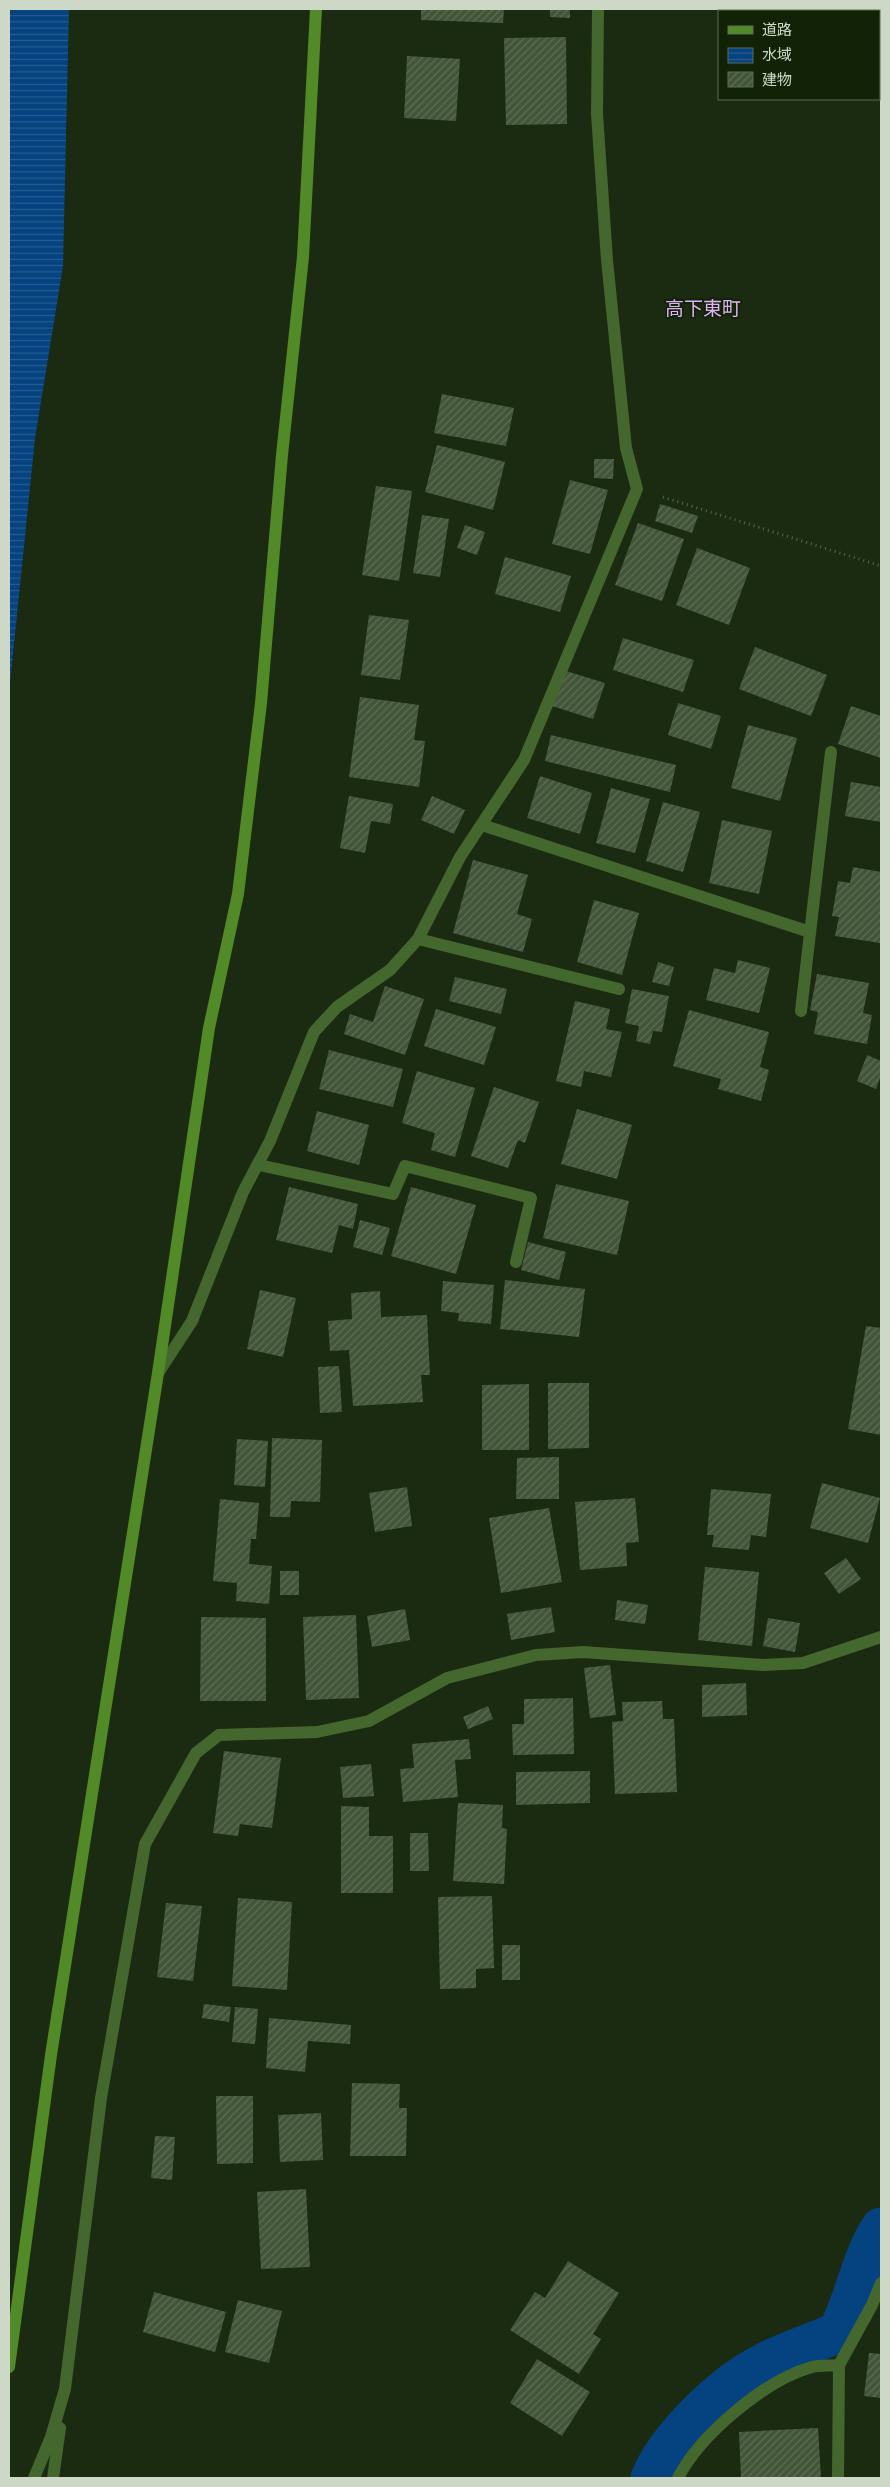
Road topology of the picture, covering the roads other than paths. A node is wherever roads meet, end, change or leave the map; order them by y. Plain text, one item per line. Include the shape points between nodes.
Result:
1 (316, 9) edge
2 (598, 9) edge
3 (830, 752) dead end
4 (482, 825) junction
5 (810, 932) junction
6 (418, 939) junction
7 (619, 989) dead end
8 (801, 1011) dead end
9 (259, 1164) junction
10 (516, 1262) dead end
11 (158, 1373) junction
12 (881, 1637) edge
13 (881, 2282) edge
14 (839, 2365) junction
15 (9, 2367) edge
16 (65, 2389) junction
17 (34, 2478) edge
18 (53, 2478) edge
19 (678, 2478) edge
20 (838, 2478) edge

1 - 11 street via 303,257 261,703 238,894 209,1028
2 - 4 street via 597,114 607,260 626,448 637,489 524,760
3 - 5 street
4 - 5 street
4 - 6 street via 460,857
5 - 8 street
6 - 7 street
6 - 9 street via 390,970 337,1006 314,1032
9 - 10 street via 393,1194 405,1166 531,1198
9 - 11 street via 244,1192 192,1321
11 - 15 street via 51,2055
12 - 16 street via 803,1663 763,1665 583,1652 536,1655 446,1678 368,1721 317,1732 219,1735 196,1753 145,1844 101,2098
13 - 14 street via 872,2306
14 - 19 street via 813,2367 784,2379 740,2408 704,2440
14 - 20 street
16 - 17 street via 51,2437
16 - 18 street

